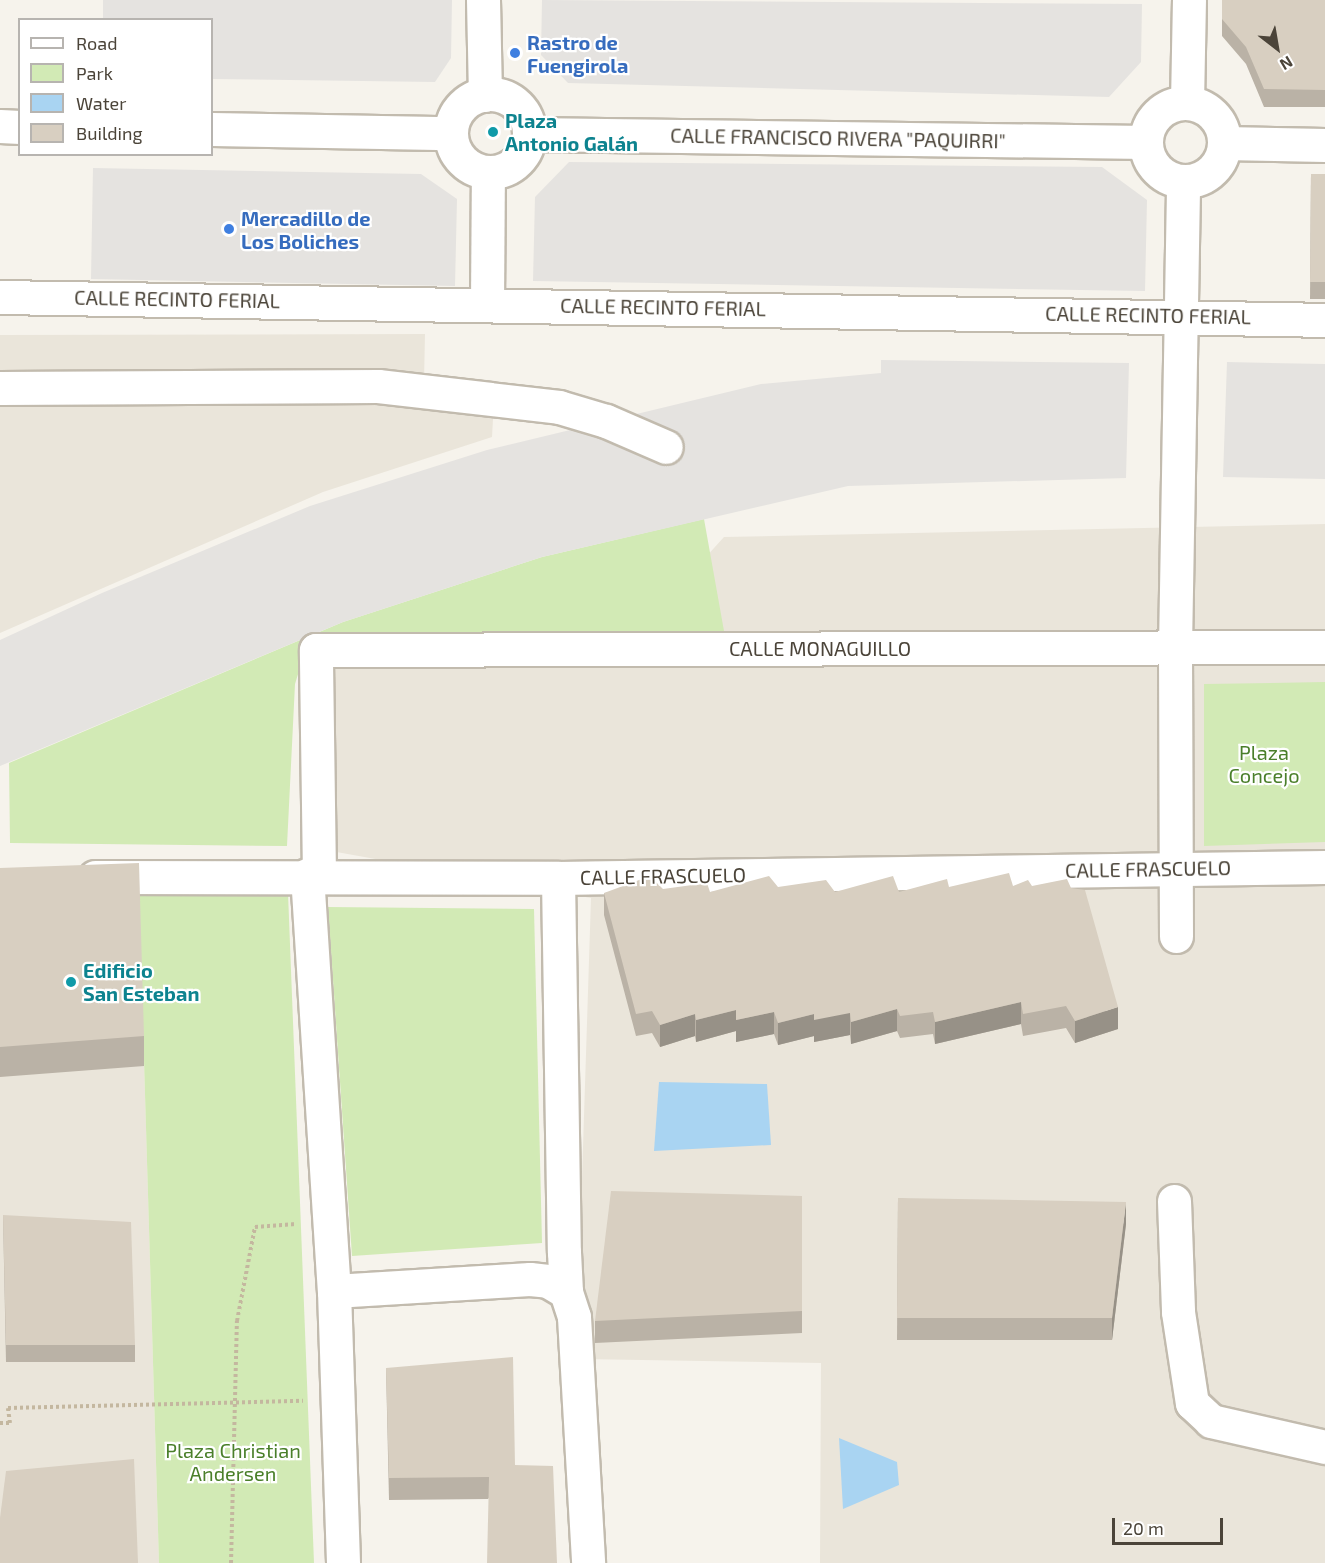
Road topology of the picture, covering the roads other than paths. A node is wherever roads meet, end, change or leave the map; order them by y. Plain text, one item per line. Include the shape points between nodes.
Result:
1 (483, 0) edge
2 (1189, 0) edge
3 (485, 94) junction
4 (1187, 103) junction
5 (0, 126) edge
6 (18, 127) edge
7 (213, 129) edge
8 (451, 133) junction
9 (529, 134) junction
10 (1146, 142) junction
11 (1224, 143) junction
12 (1325, 145) edge
13 (488, 172) junction
14 (1183, 181) junction
15 (0, 297) edge
16 (487, 304) junction
17 (1181, 315) junction
18 (1325, 320) edge
19 (0, 388) edge
20 (666, 447) dead end
21 (1325, 646) edge
22 (1175, 647) junction
23 (1325, 867) edge
24 (1175, 868) junction
25 (313, 875) junction
26 (59, 878) edge
27 (558, 878) junction
28 (1176, 936) dead end
29 (1174, 1201) dead end
30 (334, 1291) junction
31 (566, 1292) junction
32 (1325, 1447) edge
33 (343, 1563) edge
34 (588, 1563) edge

1 - 3 street
2 - 4 street
3 - 8 street via 459,110
3 - 9 street via 515,102 523,111
4 - 10 street via 1163,109 1154,118
4 - 11 street via 1199,105 1218,120
5 - 6 street
7 - 8 street
8 - 13 street via 452,145 466,165
9 - 10 street, CALLE FRANCISCO RIVERA "PAQUIRRI"
9 - 13 street via 521,158 501,171
10 - 14 street via 1153,165 1172,179
11 - 12 street
11 - 14 street via 1219,160 1207,175
13 - 16 street
14 - 17 street
15 - 16 street, CALLE RECINTO FERIAL
16 - 17 street, CALLE RECINTO FERIAL
17 - 18 street, CALLE RECINTO FERIAL
17 - 22 street
19 - 20 street via 378,386 559,407 606,421
21 - 22 street, CALLE MONAGUILLO
22 - 24 street
22 - 25 street, CALLE MONAGUILLO via 316,650
23 - 24 street, CALLE FRASCUELO
24 - 27 street, CALLE FRASCUELO
24 - 28 street
25 - 26 street, CALLE FRASCUELO
25 - 27 street, CALLE FRASCUELO
25 - 30 street
27 - 31 street
29 - 32 street via 1178,1312 1192,1403 1211,1420
30 - 31 street via 530,1279 548,1281
30 - 33 street
31 - 34 street via 574,1317

